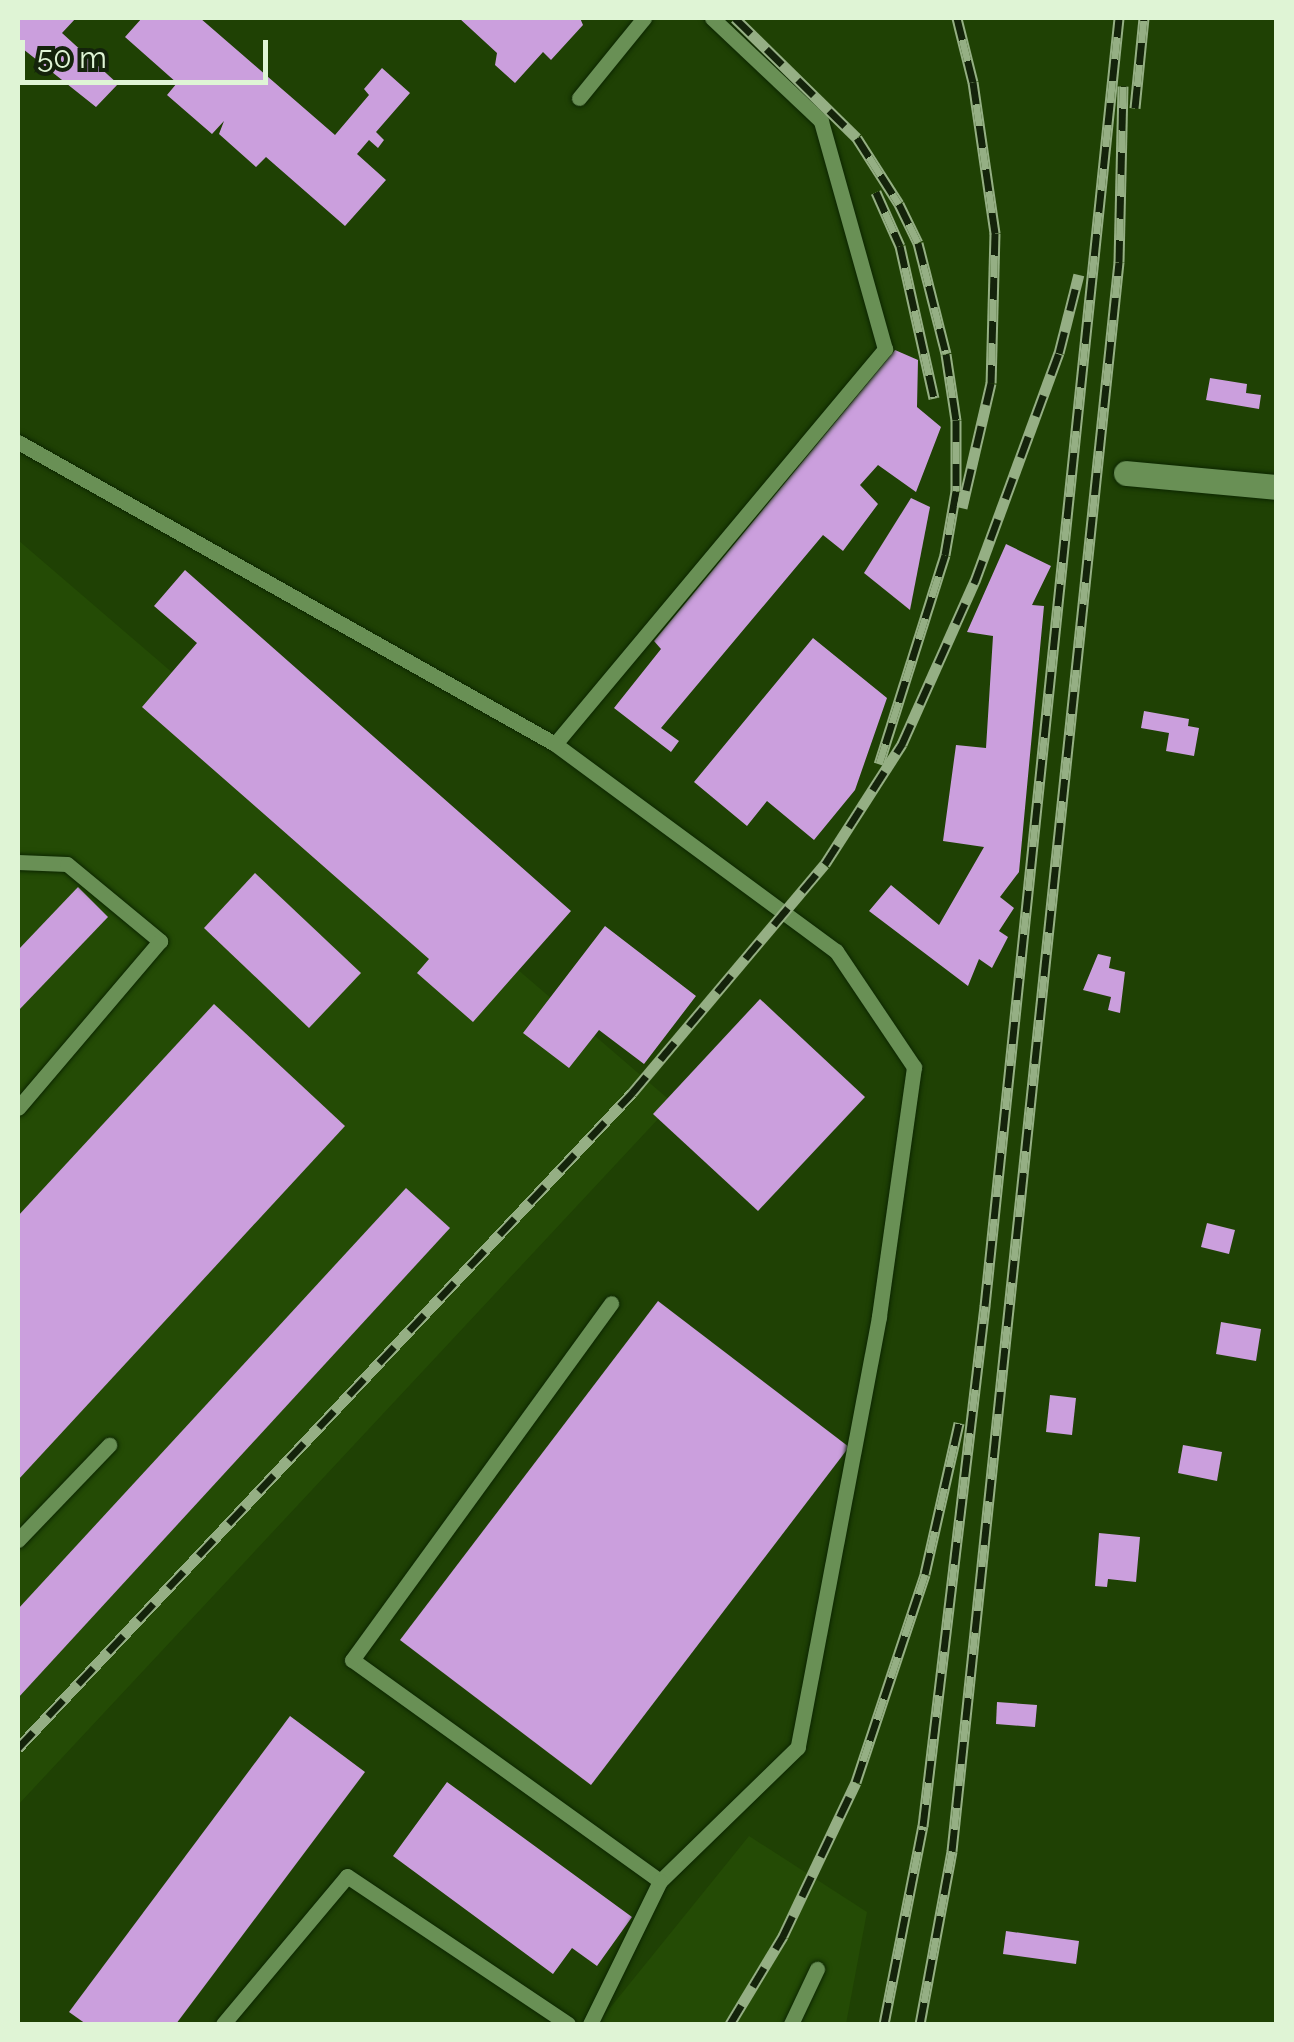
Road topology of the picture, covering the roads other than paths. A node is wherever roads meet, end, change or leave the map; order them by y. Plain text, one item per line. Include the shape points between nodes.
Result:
1 (644, 18) edge
2 (712, 18) edge
3 (579, 98) dead end
4 (18, 442) edge
5 (1126, 473) dead end
6 (1276, 488) edge
7 (556, 744) junction
8 (18, 862) edge
9 (18, 1108) edge
10 (611, 1303) dead end
11 (109, 1445) dead end
12 (18, 1540) edge
13 (660, 1880) junction
14 (817, 1969) dead end
15 (223, 2024) edge
16 (568, 2024) edge
17 (590, 2024) edge
18 (791, 2024) edge

1 - 3 lane
2 - 7 lane via 822,120 886,349
4 - 7 lane
5 - 6 street
7 - 13 lane via 836,951 914,1067 880,1317 798,1747
8 - 9 lane via 67,864 160,941
10 - 13 lane via 352,1660
11 - 12 lane
13 - 17 lane
14 - 18 lane
15 - 16 lane via 347,1876

